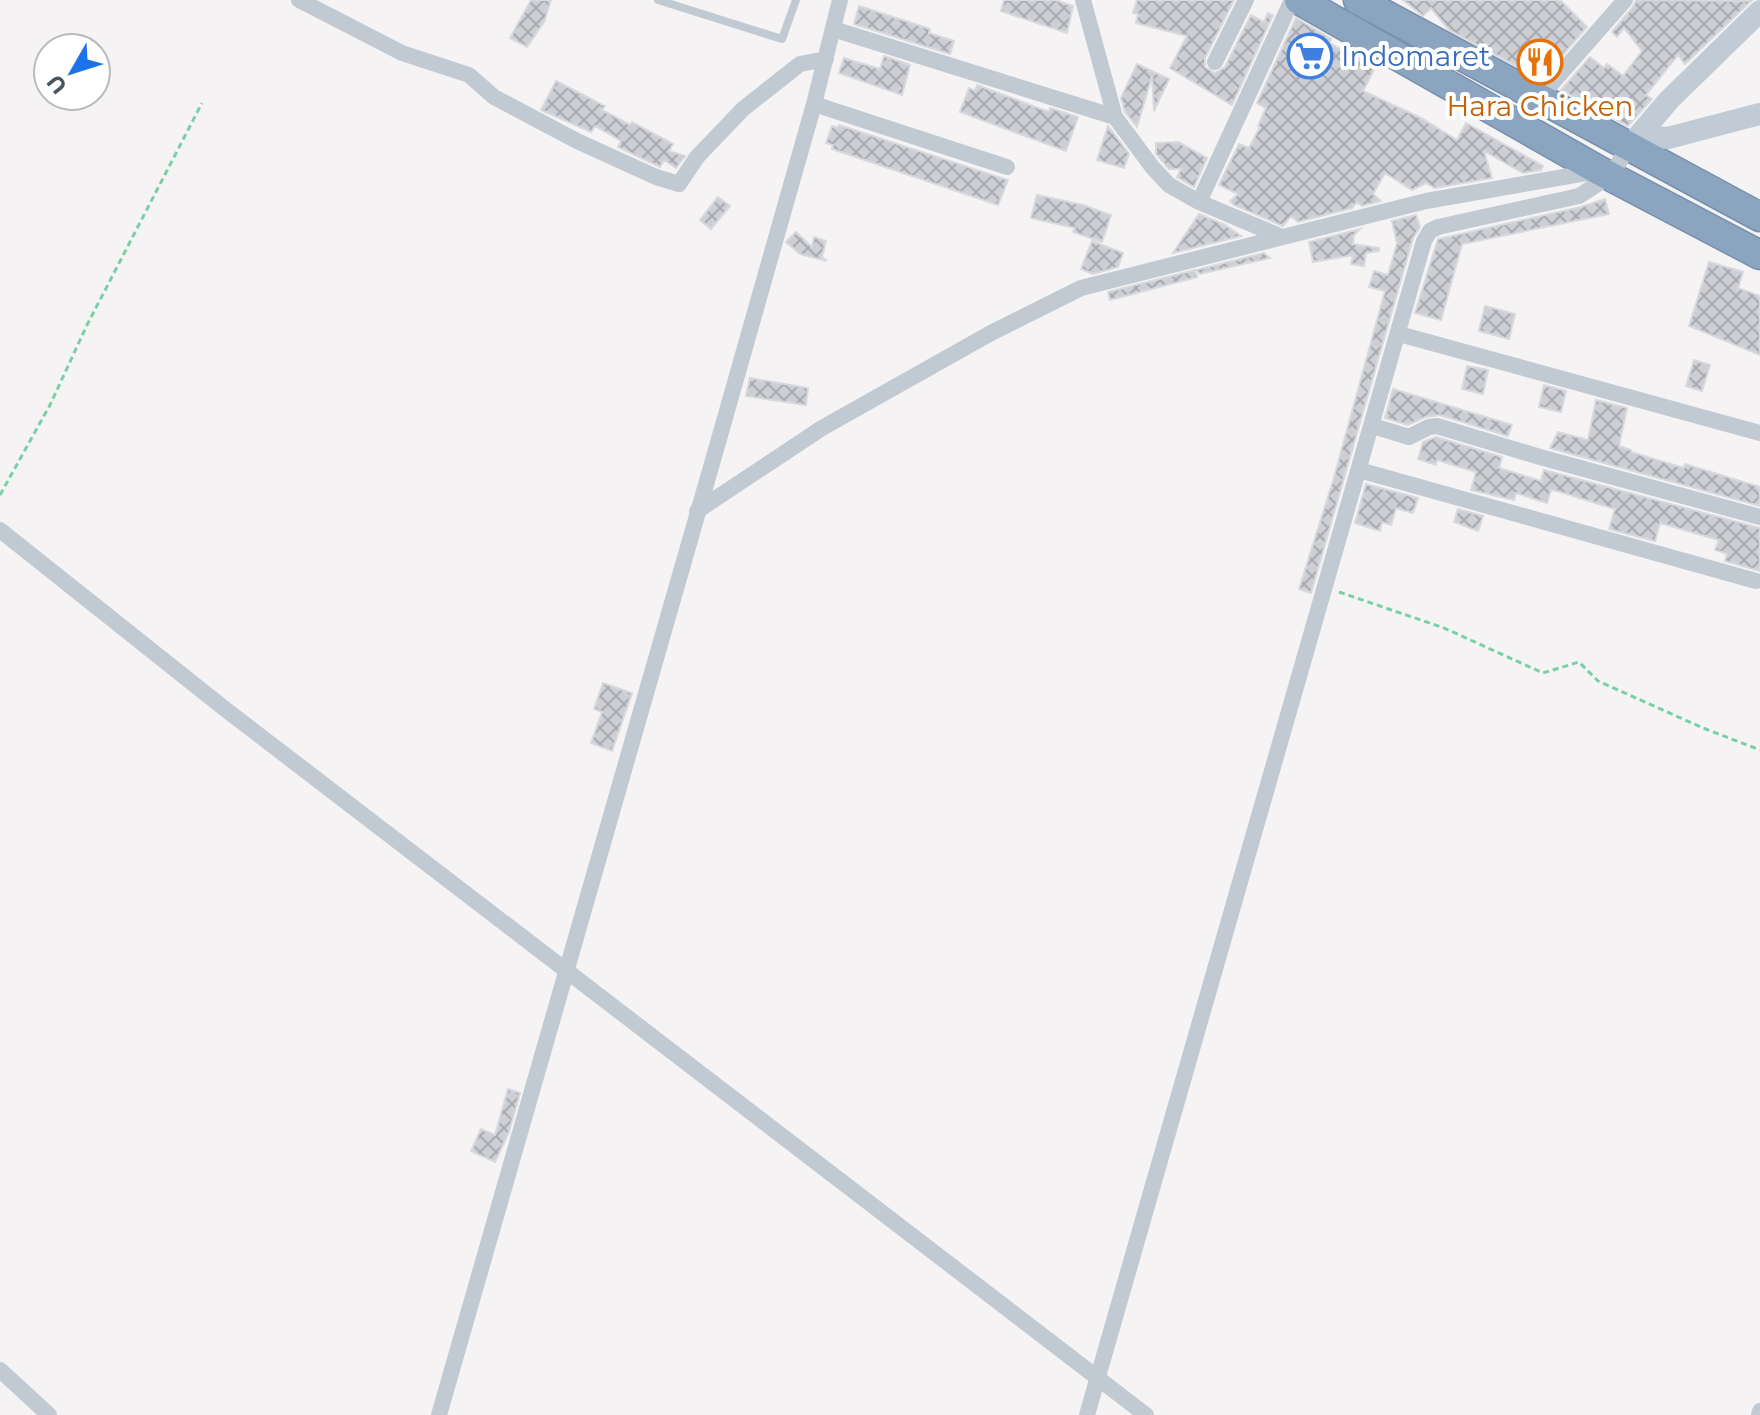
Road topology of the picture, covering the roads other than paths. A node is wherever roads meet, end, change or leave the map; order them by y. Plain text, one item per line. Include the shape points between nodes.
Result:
1 (299, 0) edge
2 (658, 0) edge
3 (796, 0) edge
4 (840, 0) edge
5 (1083, 0) edge
6 (1246, 0) edge
7 (1292, 0) edge
8 (1299, 0) edge
9 (1358, 0) edge
10 (1625, 0) edge
11 (1760, 11) edge
12 (833, 29) junction
13 (826, 59) junction
14 (1215, 62) dead end
15 (1539, 98) junction
16 (814, 104) junction
17 (1760, 114) edge
18 (1115, 117) junction
19 (1633, 142) junction
20 (1007, 167) dead end
21 (1605, 174) junction
22 (1426, 201) junction
23 (1199, 202) junction
24 (1760, 217) edge
25 (1430, 231) junction
26 (1282, 237) junction
27 (1760, 255) edge
28 (1399, 334) junction
29 (1373, 426) junction
30 (1760, 433) edge
31 (1359, 470) junction
32 (697, 511) junction
33 (1760, 517) edge
34 (0, 530) edge
35 (1756, 581) dead end
36 (566, 968) junction
37 (0, 1370) edge
38 (1097, 1378) junction
39 (49, 1415) edge
40 (439, 1415) edge
41 (1087, 1415) edge
42 (1146, 1415) edge

1 - 13 street via 402,53 469,75 494,97 563,134 679,184 743,109 800,64
2 - 3 lane via 782,39
4 - 12 street
5 - 18 street
6 - 14 street
7 - 23 street
8 - 21 highway
9 - 15 highway
10 - 15 street
11 - 19 street
12 - 13 street
12 - 18 street
13 - 16 street
15 - 19 highway
16 - 20 street
16 - 32 street
17 - 19 street
18 - 23 street via 1169,185
19 - 21 street
19 - 24 highway
21 - 22 street
21 - 25 street via 1579,196
21 - 27 highway
22 - 25 street
22 - 26 street
23 - 26 street
25 - 28 street
26 - 32 street via 1081,288 822,428
28 - 29 street
28 - 30 street
29 - 31 street
29 - 33 street via 1409,437 1437,426
31 - 35 street
31 - 38 street
32 - 36 street
34 - 36 street
36 - 38 street
36 - 40 street
37 - 39 street
38 - 41 street
38 - 42 street

